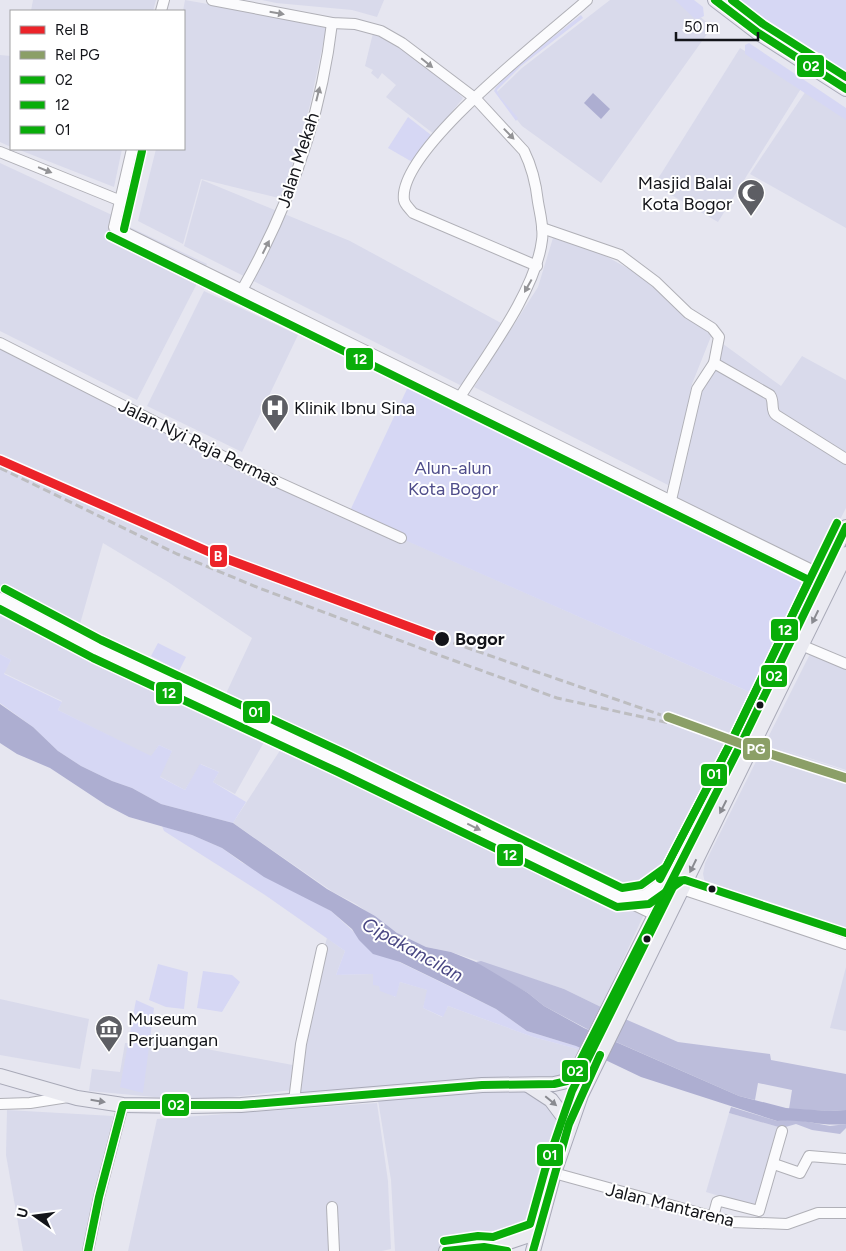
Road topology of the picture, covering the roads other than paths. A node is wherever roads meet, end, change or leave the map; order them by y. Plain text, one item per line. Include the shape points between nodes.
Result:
1 (212, 0) edge
2 (588, 0) edge
3 (715, 0) edge
4 (332, 22) junction
5 (846, 89) edge
6 (476, 99) junction
7 (132, 150) edge
8 (0, 152) edge
9 (121, 201) junction
10 (542, 228) junction
11 (537, 266) junction
12 (242, 290) junction
13 (0, 343) edge
14 (714, 363) junction
15 (460, 397) junction
16 (846, 459) edge
17 (670, 500) junction
18 (846, 527) edge
19 (401, 538) dead end
20 (846, 554) edge
21 (822, 575) junction
22 (0, 598) edge
23 (801, 646) junction
24 (846, 664) edge
25 (671, 879) junction
26 (682, 889) junction
27 (620, 898) junction
28 (653, 914) junction
29 (846, 944) edge
30 (322, 949) dead end
31 (0, 1076) edge
32 (527, 1084) junction
33 (71, 1096) junction
34 (294, 1101) junction
35 (0, 1104) edge
36 (124, 1105) junction
37 (569, 1124) junction
38 (782, 1131) dead end
39 (846, 1159) edge
40 (774, 1164) junction
41 (554, 1173) junction
42 (332, 1207) dead end
43 (846, 1212) edge
44 (713, 1217) junction
45 (538, 1232) junction
46 (494, 1247) junction
47 (88, 1251) edge
48 (334, 1251) edge
49 (446, 1251) edge
50 (507, 1251) edge
51 (533, 1251) edge

1 -> 4 street
2 - 6 street
3 - 5 main road via 757,32
4 -> 6 street via 374,28 388,35
12 -> 4 street, Jalan Mekah via 275,228 294,183 320,88
6 -> 10 street via 524,151 537,190
6 - 11 street via 434,138 409,178 404,203 413,213
7 - 9 street
8 -> 9 street
9 - 12 street via 114,227
10 - 11 street
10 - 14 street via 620,255 656,282 688,313 720,337
11 -> 15 street
12 - 15 street
13 - 19 street, Jalan Nyi Raja Permas via 240,465
14 - 16 street via 770,395 776,416
14 - 17 street via 697,389
15 - 17 street
17 - 21 street
18 - 21 main road
20 -> 23 main road
21 - 25 main road via 741,744
22 -> 27 street via 97,649
23 - 24 street
23 -> 26 main road
25 - 26 street
25 - 27 street via 645,895
25 - 28 main road
26 - 29 street
26 - 37 main road
27 - 28 street
28 - 32 main road via 578,1068 567,1081
30 - 34 street via 301,1044
31 - 33 main road
32 - 34 main road
32 -> 37 main road via 551,1100
33 - 35 street
33 -> 36 main road
34 - 36 main road via 232,1105
36 - 47 street
37 - 41 main road
38 - 40 street
39 - 40 street via 809,1156 800,1173
40 - 44 street via 759,1211 720,1201
41 - 44 street, Jalan Mantarena
41 - 45 main road
42 - 48 street
43 - 44 street, Jalan Mantarena via 818,1213 787,1224 747,1224
45 - 46 main road
45 - 51 main road
46 - 49 main road
46 - 50 main road

